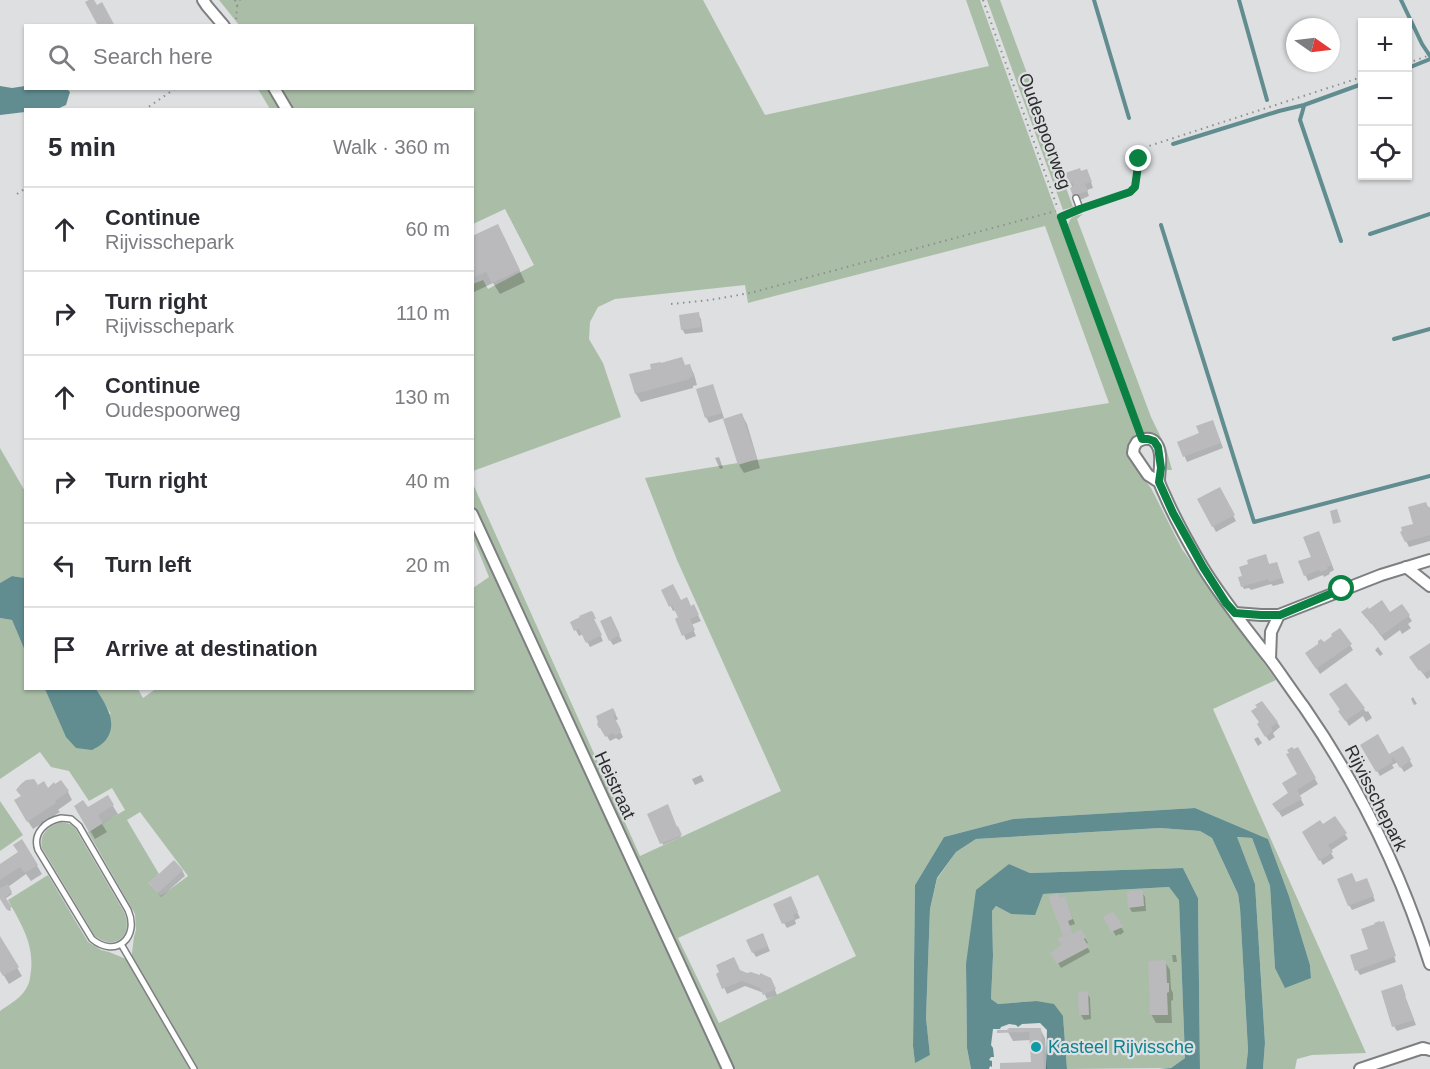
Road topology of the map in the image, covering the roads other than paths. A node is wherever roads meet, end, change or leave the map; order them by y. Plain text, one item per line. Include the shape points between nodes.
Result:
1 (203, 0) edge
2 (222, 24) edge
3 (275, 90) edge
4 (286, 108) edge
5 (1076, 198) dead end
6 (1061, 217) road end
7 (1159, 482) junction
8 (474, 518) edge
9 (1430, 560) edge
10 (1406, 567) junction
11 (1430, 586) edge
12 (1235, 613) junction
13 (1280, 615) junction
14 (1270, 660) junction
15 (121, 944) junction
16 (1430, 964) edge
17 (1428, 1046) edge
18 (194, 1069) edge
19 (728, 1069) edge
20 (1360, 1069) edge

1 - 2 street
3 - 4 street
5 - 6 lane via 1080,209
7 - 7 street, Rijvisschepark via 1148,475 1133,453 1142,439 1154,441 1158,447
7 - 12 street, Rijvisschepark via 1203,567
8 - 19 street, Heistraat
9 - 10 street
10 - 11 street
10 - 13 street
12 - 13 street
12 - 14 street, Rijvisschepark
13 - 14 street via 1271,632
14 - 16 street, Rijvisschepark via 1330,746 1367,810 1406,896
15 - 15 lane via 103,946 87,933 36,845 40,830 49,822 66,818 79,826 131,915 130,935
15 - 18 lane
17 - 20 street

